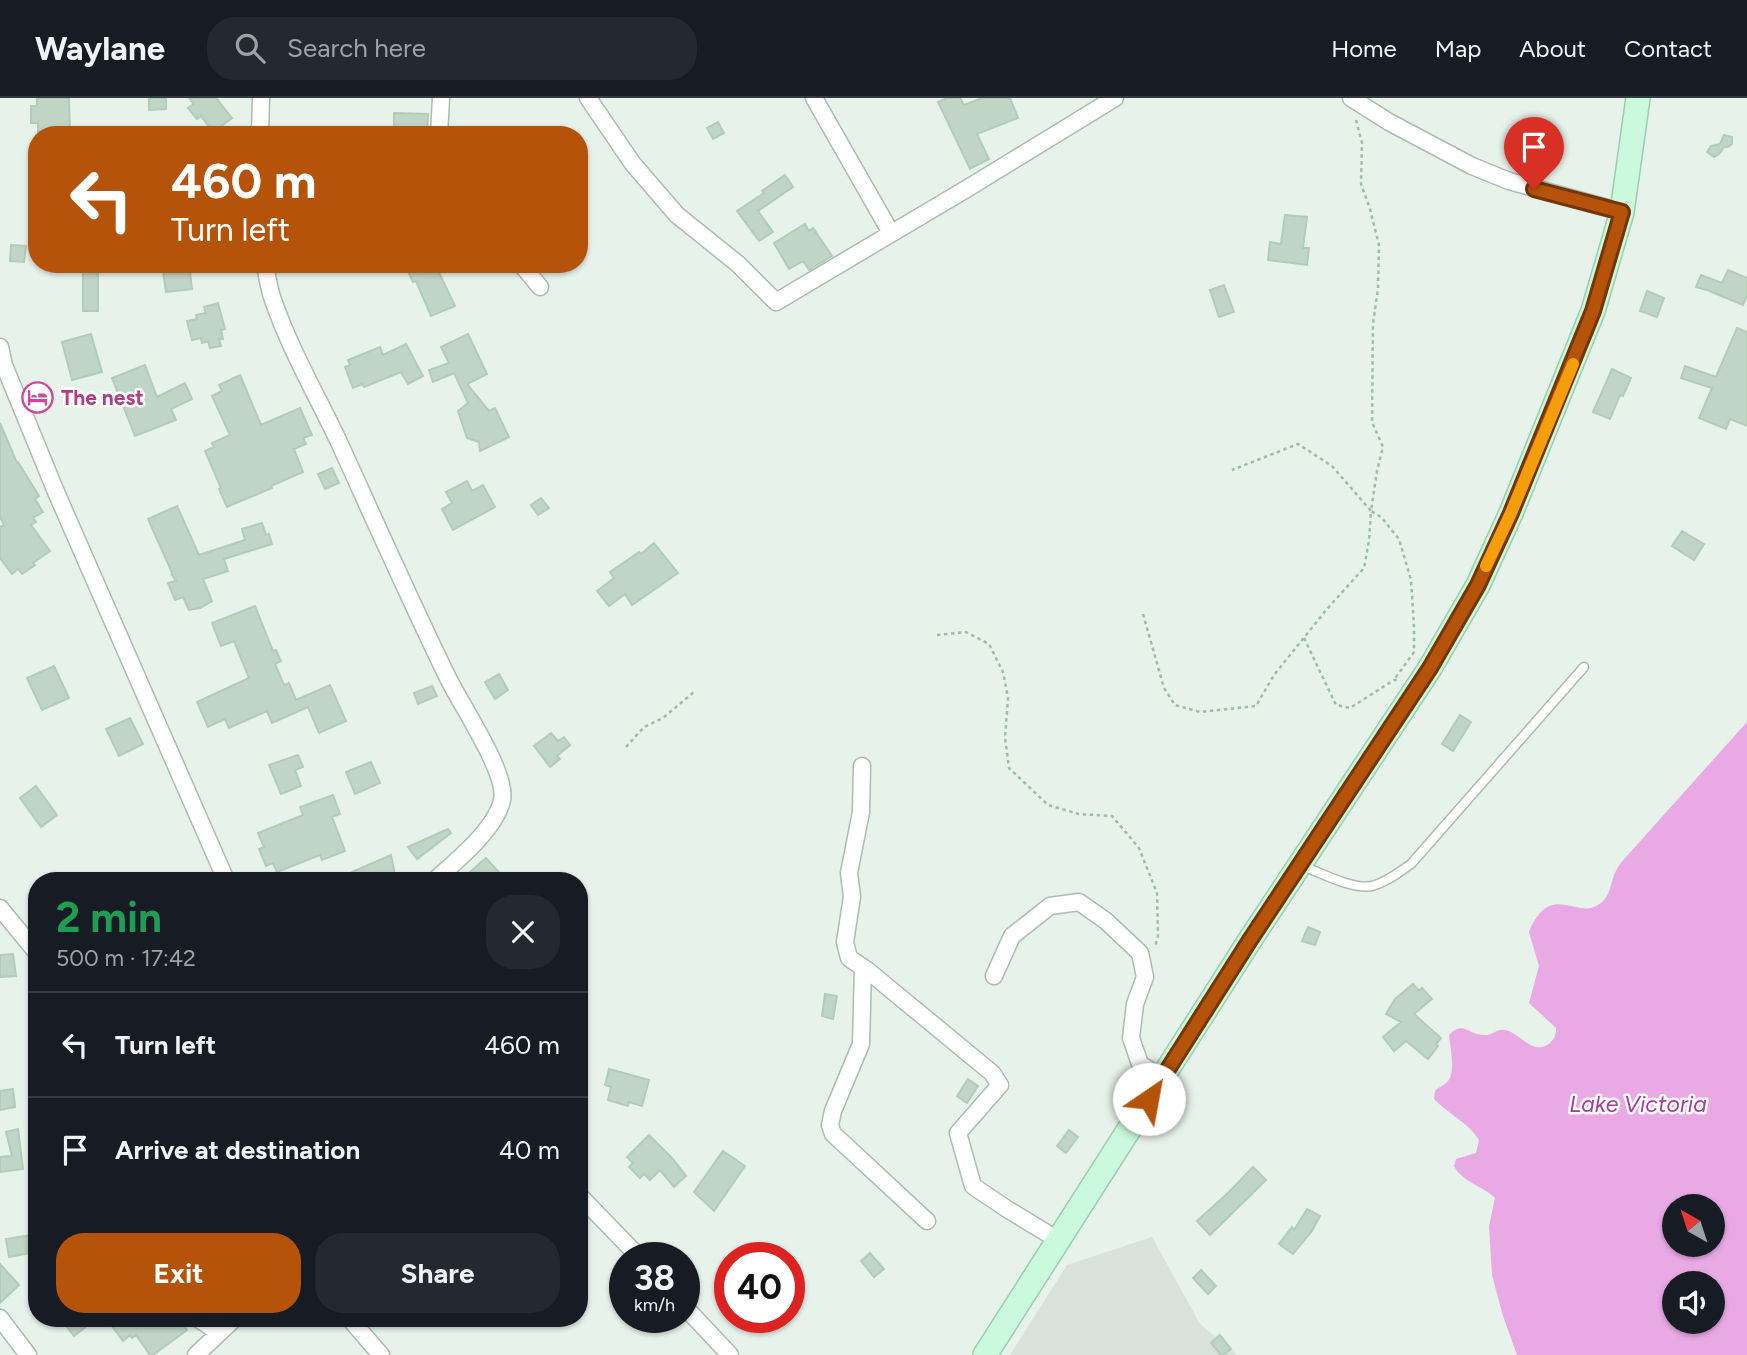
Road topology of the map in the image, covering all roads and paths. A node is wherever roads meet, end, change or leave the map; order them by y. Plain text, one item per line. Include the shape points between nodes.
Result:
1 (261, 98) edge
2 (441, 98) edge
3 (587, 98) edge
4 (814, 98) edge
5 (1115, 98) edge
6 (1351, 98) edge
7 (1637, 98) edge
8 (1097, 103) edge
9 (1356, 121) dead end
10 (260, 126) edge
11 (439, 126) edge
12 (1622, 212) junction
13 (891, 233) junction
14 (267, 273) edge
15 (528, 273) edge
16 (540, 287) dead end
17 (0, 347) edge
18 (1231, 470) dead end
19 (1371, 511) junction
20 (1143, 614) dead end
21 (937, 635) dead end
22 (1304, 638) junction
23 (1584, 667) dead end
24 (1394, 680) junction
25 (1420, 683) junction
26 (694, 692) dead end
27 (626, 747) dead end
28 (862, 766) dead end
29 (1300, 865) junction
30 (222, 872) edge
31 (443, 872) edge
32 (0, 908) edge
33 (28, 942) edge
34 (863, 967) junction
35 (994, 976) dead end
36 (1145, 976) junction
37 (1162, 1078) junction
38 (588, 1204) edge
39 (927, 1221) dead end
40 (1058, 1240) junction
41 (625, 1242) edge
42 (0, 1318) edge
43 (700, 1323) edge
44 (210, 1327) edge
45 (225, 1327) edge
46 (357, 1327) edge
47 (219, 1333) junction
48 (28, 1355) edge
49 (196, 1355) edge
50 (381, 1355) edge
51 (730, 1355) edge
52 (985, 1355) edge

1 - 10 street
2 - 11 street
3 - 13 street via 633,164 677,215 776,302
4 - 13 street
5 - 8 street
6 - 12 street via 1472,166
7 - 12 street
8 - 13 street
9 - 19 path via 1362,143 1361,184 1379,245 1372,422 1383,447
12 - 25 street via 1593,311 1511,513 1478,585
14 - 31 street via 286,334 400,580 501,781 503,799 496,816
15 - 16 street
17 - 30 street via 56,492
18 - 19 path via 1298,444 1332,466
19 - 22 path via 1364,568
19 - 24 path via 1399,539 1411,580 1414,652
20 - 22 path via 1164,688 1175,705 1200,712 1256,706
21 - 36 path via 966,632 989,644 999,662 1008,698 1005,738 1009,768 1048,805 1112,817 1139,848 1157,892 1158,936
22 - 24 path via 1336,705 1350,708
23 - 29 lane via 1411,864 1391,878 1371,886 1350,884
24 - 25 path
25 - 29 street
26 - 27 path via 663,718 644,727
28 - 34 street via 845,942 849,957
29 - 37 street
32 - 33 street
34 - 39 street via 861,1044 830,1125 833,1134
34 - 40 street via 992,1073 1000,1085 958,1133 973,1186
35 - 36 street via 1012,936 1050,906 1079,902 1140,953
36 - 37 street via 1135,1004 1131,1038 1140,1064
37 - 40 street
38 - 41 street
40 - 52 street
42 - 48 street
43 - 51 street
44 - 47 street
45 - 47 street
46 - 50 street
47 - 49 street

